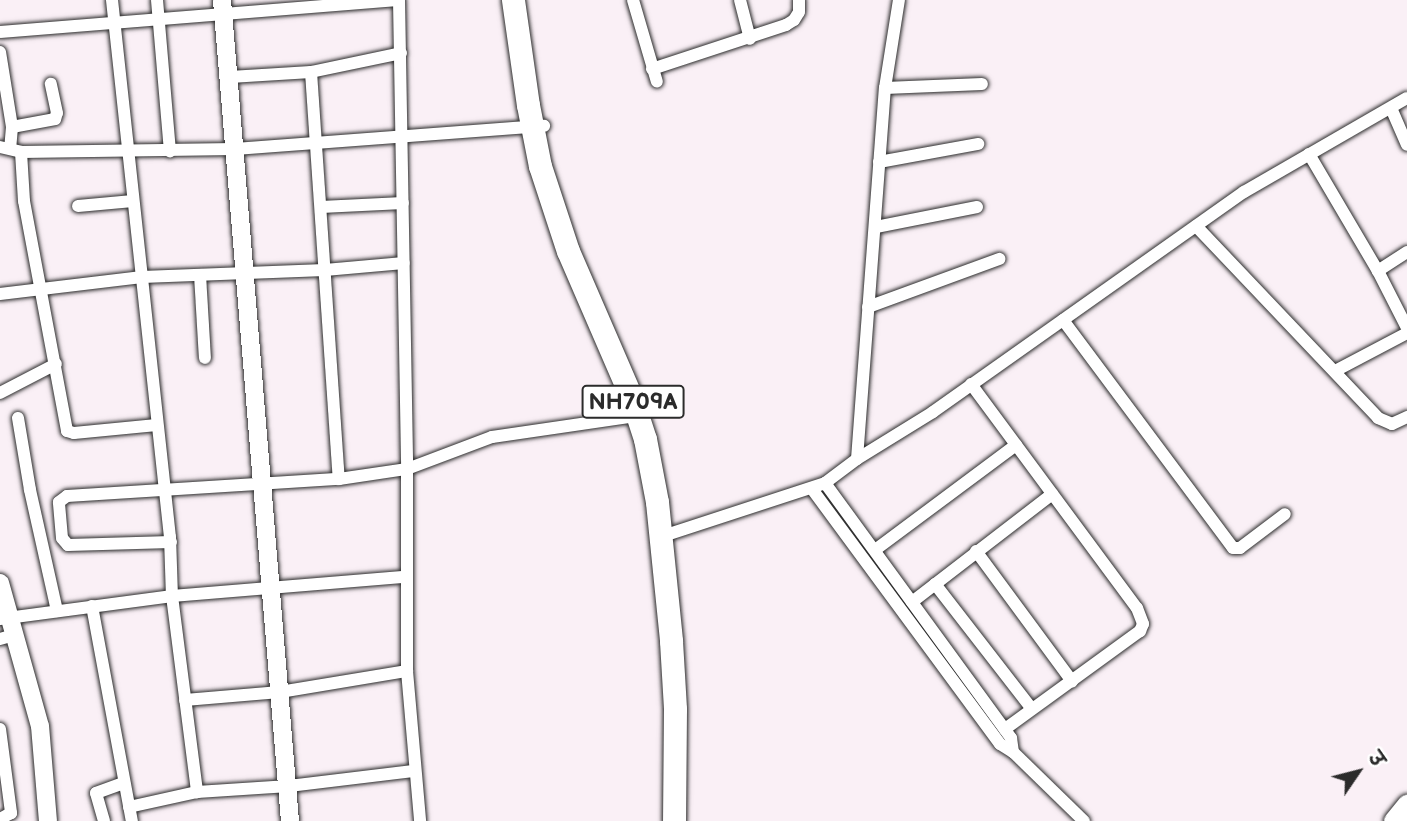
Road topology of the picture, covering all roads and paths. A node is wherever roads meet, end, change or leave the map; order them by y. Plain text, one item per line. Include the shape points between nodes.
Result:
1 (113, 0) edge
2 (157, 0) edge
3 (397, 0) edge
4 (513, 0) edge
5 (524, 0) edge
6 (633, 0) edge
7 (740, 0) edge
8 (799, 0) edge
9 (899, 0) edge
10 (222, 8) edge
11 (160, 18) junction
12 (115, 22) junction
13 (0, 32) edge
14 (750, 39) junction
15 (0, 52) edge
16 (401, 53) junction
17 (652, 69) junction
18 (312, 72) junction
19 (230, 78) junction
20 (657, 82) dead end
21 (51, 84) dead end
22 (982, 84) dead end
23 (885, 88) junction
24 (1407, 98) edge
25 (1391, 108) junction
26 (538, 126) junction
27 (12, 127) junction
28 (402, 137) junction
29 (317, 144) junction
30 (978, 144) dead end
31 (1407, 145) edge
32 (10, 149) edge
33 (236, 149) junction
34 (130, 152) junction
35 (170, 152) junction
36 (1309, 154) junction
37 (879, 162) junction
38 (133, 201) junction
39 (403, 203) junction
40 (78, 206) dead end
41 (321, 207) junction
42 (976, 207) dead end
43 (1196, 226) junction
44 (876, 228) junction
45 (1407, 252) edge
46 (999, 259) dead end
47 (404, 263) junction
48 (325, 270) junction
49 (1378, 271) junction
50 (247, 272) junction
51 (200, 275) junction
52 (142, 277) junction
53 (41, 287) junction
54 (0, 294) edge
55 (868, 307) junction
56 (1063, 320) junction
57 (1407, 331) edge
58 (205, 358) dead end
59 (56, 364) junction
60 (1335, 371) junction
61 (971, 384) junction
62 (0, 393) edge
63 (643, 415) junction
64 (1407, 417) edge
65 (18, 418) dead end
66 (157, 425) junction
67 (1016, 445) junction
68 (857, 459) junction
69 (407, 469) junction
70 (339, 480) junction
71 (825, 483) junction
72 (264, 484) junction
73 (812, 489) junction
74 (165, 490) junction
75 (1052, 494) junction
76 (1285, 514) dead end
77 (665, 536) junction
78 (171, 542) junction
79 (875, 551) junction
80 (976, 551) junction
81 (405, 577) junction
82 (0, 583) edge
83 (935, 584) junction
84 (272, 590) junction
85 (172, 596) junction
86 (912, 601) junction
87 (92, 606) junction
88 (57, 611) junction
89 (6, 628) edge
90 (407, 671) junction
91 (1072, 681) junction
92 (280, 692) junction
93 (185, 700) junction
94 (1032, 709) junction
95 (0, 729) edge
96 (1005, 729) junction
97 (1013, 751) junction
98 (4, 771) edge
99 (413, 771) junction
100 (124, 783) junction
101 (289, 786) junction
102 (197, 792) junction
103 (1407, 805) edge
104 (129, 807) junction
105 (0, 819) edge
106 (48, 821) edge
107 (104, 821) edge
108 (132, 821) edge
109 (290, 821) edge
110 (420, 821) edge
111 (674, 821) edge
112 (685, 821) edge
113 (1084, 821) edge
114 (1394, 821) edge

1 - 12 street
2 - 11 street
3 - 10 street
3 - 16 street
4 - 26 highway, NH709A
5 - 26 highway, NH709A
6 - 17 street
7 - 14 street
8 - 14 street via 794,20
9 - 23 street
10 - 11 street
10 - 19 street
11 - 12 street
11 - 35 street
12 - 13 street
12 - 34 street
14 - 17 street
15 - 27 street
16 - 18 street
16 - 28 street
17 - 20 street
18 - 19 street
18 - 29 street
19 - 33 street
21 - 27 street via 55,119
22 - 23 street
23 - 37 street
24 - 25 street
25 - 31 street
25 - 36 street
26 - 28 street
26 - 63 highway, NH709A via 540,166 568,251
27 - 32 street
28 - 29 street
28 - 39 street
29 - 33 street
29 - 41 street
30 - 37 street
32 - 34 street
32 - 53 street
33 - 35 street
33 - 50 street
34 - 35 street
34 - 38 street
36 - 43 street
36 - 49 street
37 - 44 street
38 - 40 street
38 - 52 street
39 - 41 street
39 - 47 street
41 - 48 street
42 - 44 street
43 - 56 street
43 - 60 street
44 - 55 street
45 - 49 street
46 - 55 street
47 - 48 street
47 - 69 street
48 - 50 street
48 - 70 street
49 - 57 street
50 - 51 street
50 - 72 street
51 - 52 street
51 - 58 street
52 - 53 street
52 - 66 street
53 - 54 street
53 - 59 street
55 - 68 street
56 - 61 street
56 - 76 street via 1233,548 1240,548
57 - 60 street
59 - 62 street
59 - 66 street via 69,432
60 - 64 street via 1383,422 1392,424
61 - 67 street
61 - 68 street
63 - 69 street via 492,437
63 - 77 highway, NH709A
65 - 88 street
66 - 74 street
67 - 75 street
67 - 79 street
68 - 71 street
69 - 70 street
69 - 81 street
70 - 72 street
71 - 73 street
71 - 79 street
72 - 74 street
72 - 84 street
73 - 77 street
73 - 97 street via 1000,744
74 - 78 street
74 - 78 street via 64,497 59,502 62,538 68,545
75 - 80 street
75 - 91 street via 1137,608 1143,624 1140,631
77 - 111 highway, NH709A via 675,709
77 - 112 highway, NH709A via 686,713
78 - 85 street
79 - 86 street
80 - 83 street
80 - 91 street
81 - 84 street
81 - 90 street
82 - 89 street
83 - 86 street
83 - 94 street
84 - 85 street
84 - 92 street
85 - 87 street
85 - 93 street
86 - 96 street
87 - 88 street
87 - 100 street
88 - 89 street
89 - 106 street via 40,726
90 - 92 street
90 - 99 street
91 - 94 street
92 - 93 street
92 - 101 street
93 - 102 street
94 - 96 street
95 - 98 street
96 - 97 street
97 - 113 street
98 - 105 street via 11,813
99 - 101 street
99 - 110 street
100 - 104 street
100 - 107 street via 96,793
101 - 102 street
101 - 109 street
102 - 104 street
103 - 114 main road
104 - 108 street

